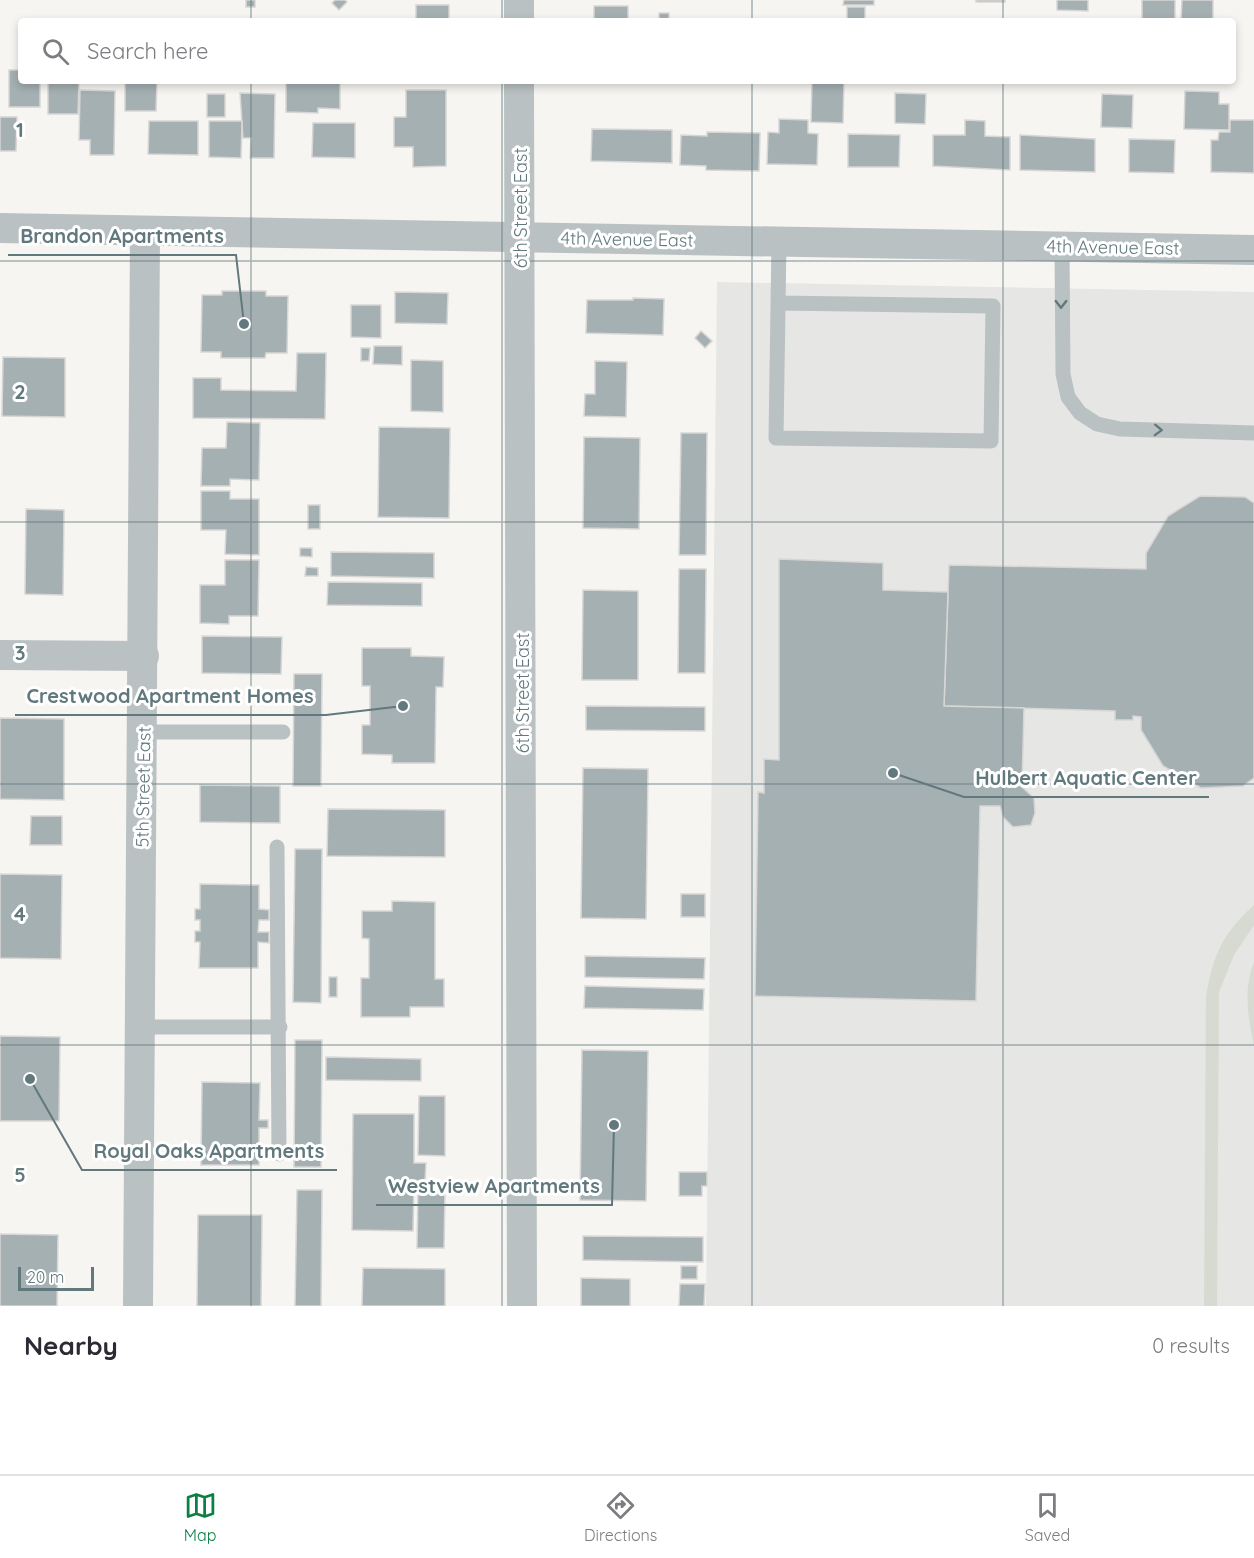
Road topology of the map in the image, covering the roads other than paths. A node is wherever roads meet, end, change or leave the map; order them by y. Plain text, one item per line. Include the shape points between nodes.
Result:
1 (519, 0) edge
2 (519, 18) edge
3 (519, 84) edge
4 (0, 228) edge
5 (145, 232) junction
6 (520, 237) junction
7 (779, 241) junction
8 (1062, 246) junction
9 (1254, 250) edge
10 (778, 303) junction
11 (1254, 433) edge
12 (0, 655) edge
13 (144, 656) junction
14 (143, 732) junction
15 (283, 732) dead end
16 (277, 847) dead end
17 (140, 1027) junction
18 (280, 1027) junction
19 (279, 1155) dead end
20 (138, 1306) edge
21 (522, 1306) edge

1 - 2 street
3 - 6 street, 6th Street East
4 - 5 street, 4th Avenue East
5 - 6 street, 4th Avenue East
5 - 13 street, 5th Street East
6 - 7 street, 4th Avenue East
6 - 21 street, 6th Street East
7 - 8 street, 4th Avenue East
7 - 10 lane
8 - 9 street, 4th Avenue East
8 -> 11 lane via 1063,374 1068,397 1080,413 1097,424 1120,429
10 - 10 lane via 993,306 991,441 776,438
12 - 13 street
13 - 14 street, 5th Street East
14 - 15 lane
14 - 17 street, 5th Street East
16 - 18 lane
17 - 18 lane
17 - 20 street, 5th Street East
18 - 19 lane

